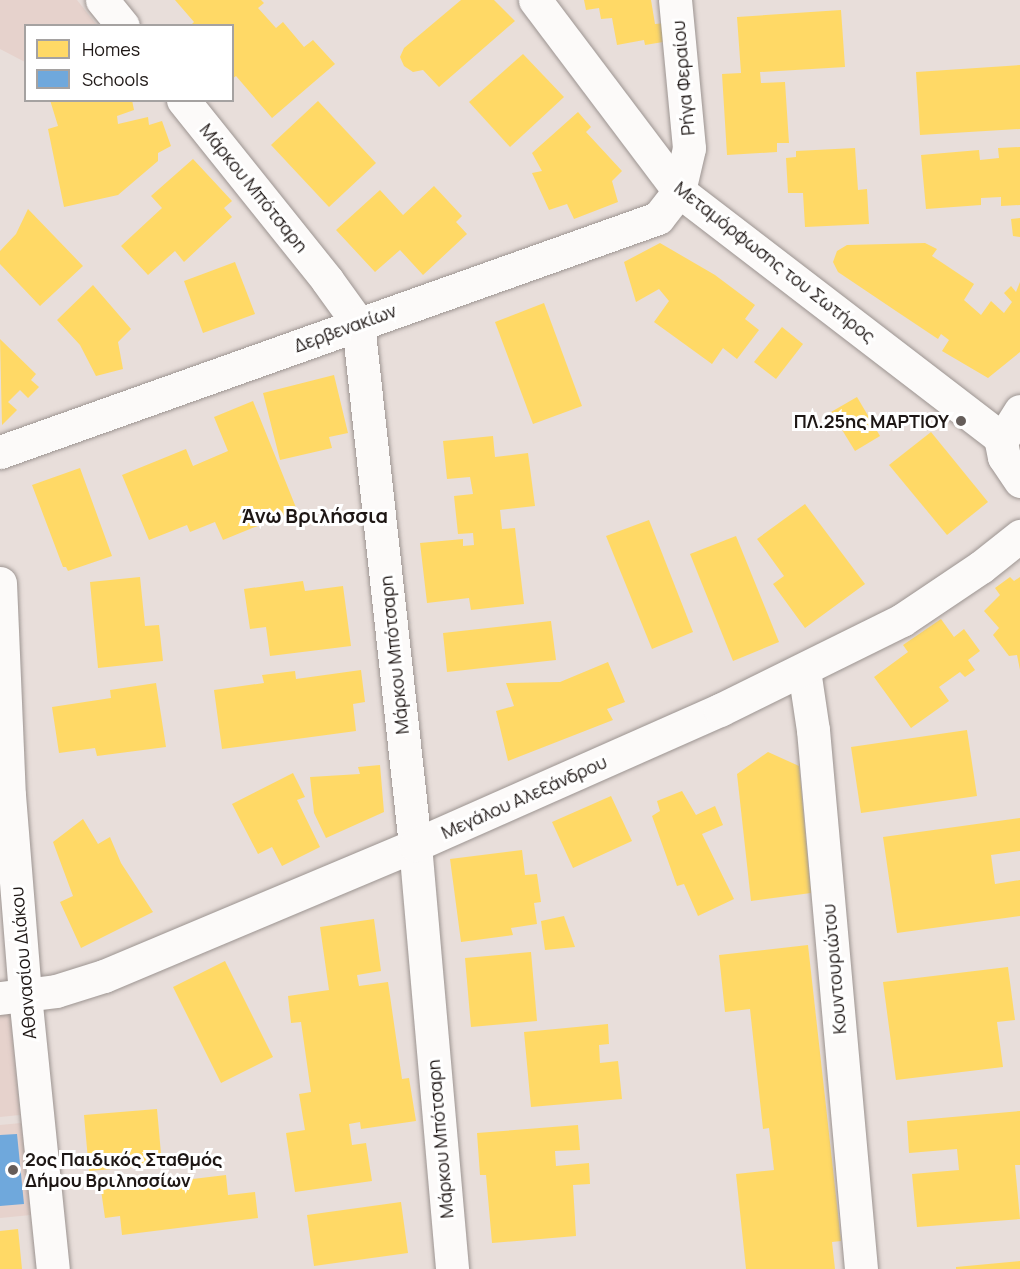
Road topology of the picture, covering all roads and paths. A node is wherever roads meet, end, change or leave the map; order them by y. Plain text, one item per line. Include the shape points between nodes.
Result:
1 (102, 0) edge
2 (535, 0) edge
3 (675, 0) edge
4 (121, 24) edge
5 (185, 102) edge
6 (679, 191) junction
7 (358, 324) junction
8 (1020, 411) edge
9 (1002, 438) junction
10 (0, 452) edge
11 (1020, 481) edge
12 (1020, 536) edge
13 (0, 583) edge
14 (804, 670) junction
15 (415, 845) junction
16 (13, 996) edge
17 (53, 1269) edge
18 (452, 1269) edge
19 (861, 1269) edge

1 - 4 street
2 - 6 street, Μεταμόρφωσης του Σωτήρος
3 - 6 street, Ρήγα Φεραίου via 690,136
5 - 7 street, Μάρκου Μπότσαρη
6 - 7 street, Δερβενακίων via 658,218
6 - 9 street, Μεταμόρφωσης του Σωτήρος
7 - 10 street, Δερβενακίων
7 - 15 street, Μάρκου Μπότσαρη
8 - 9 street
9 - 11 street via 1004,457
12 - 14 street, Μεγάλου Αλεξάνδρου via 902,621
13 - 16 street, Αθανασίου Διάκου
14 - 15 street, Μεγάλου Αλεξάνδρου
14 - 19 street, Κουντουριώτου via 813,730
15 - 16 street, Μεγάλου Αλεξάνδρου via 104,976 56,991
15 - 18 street, Μάρκου Μπότσαρη
16 - 17 street, Αθανασίου Διάκου

